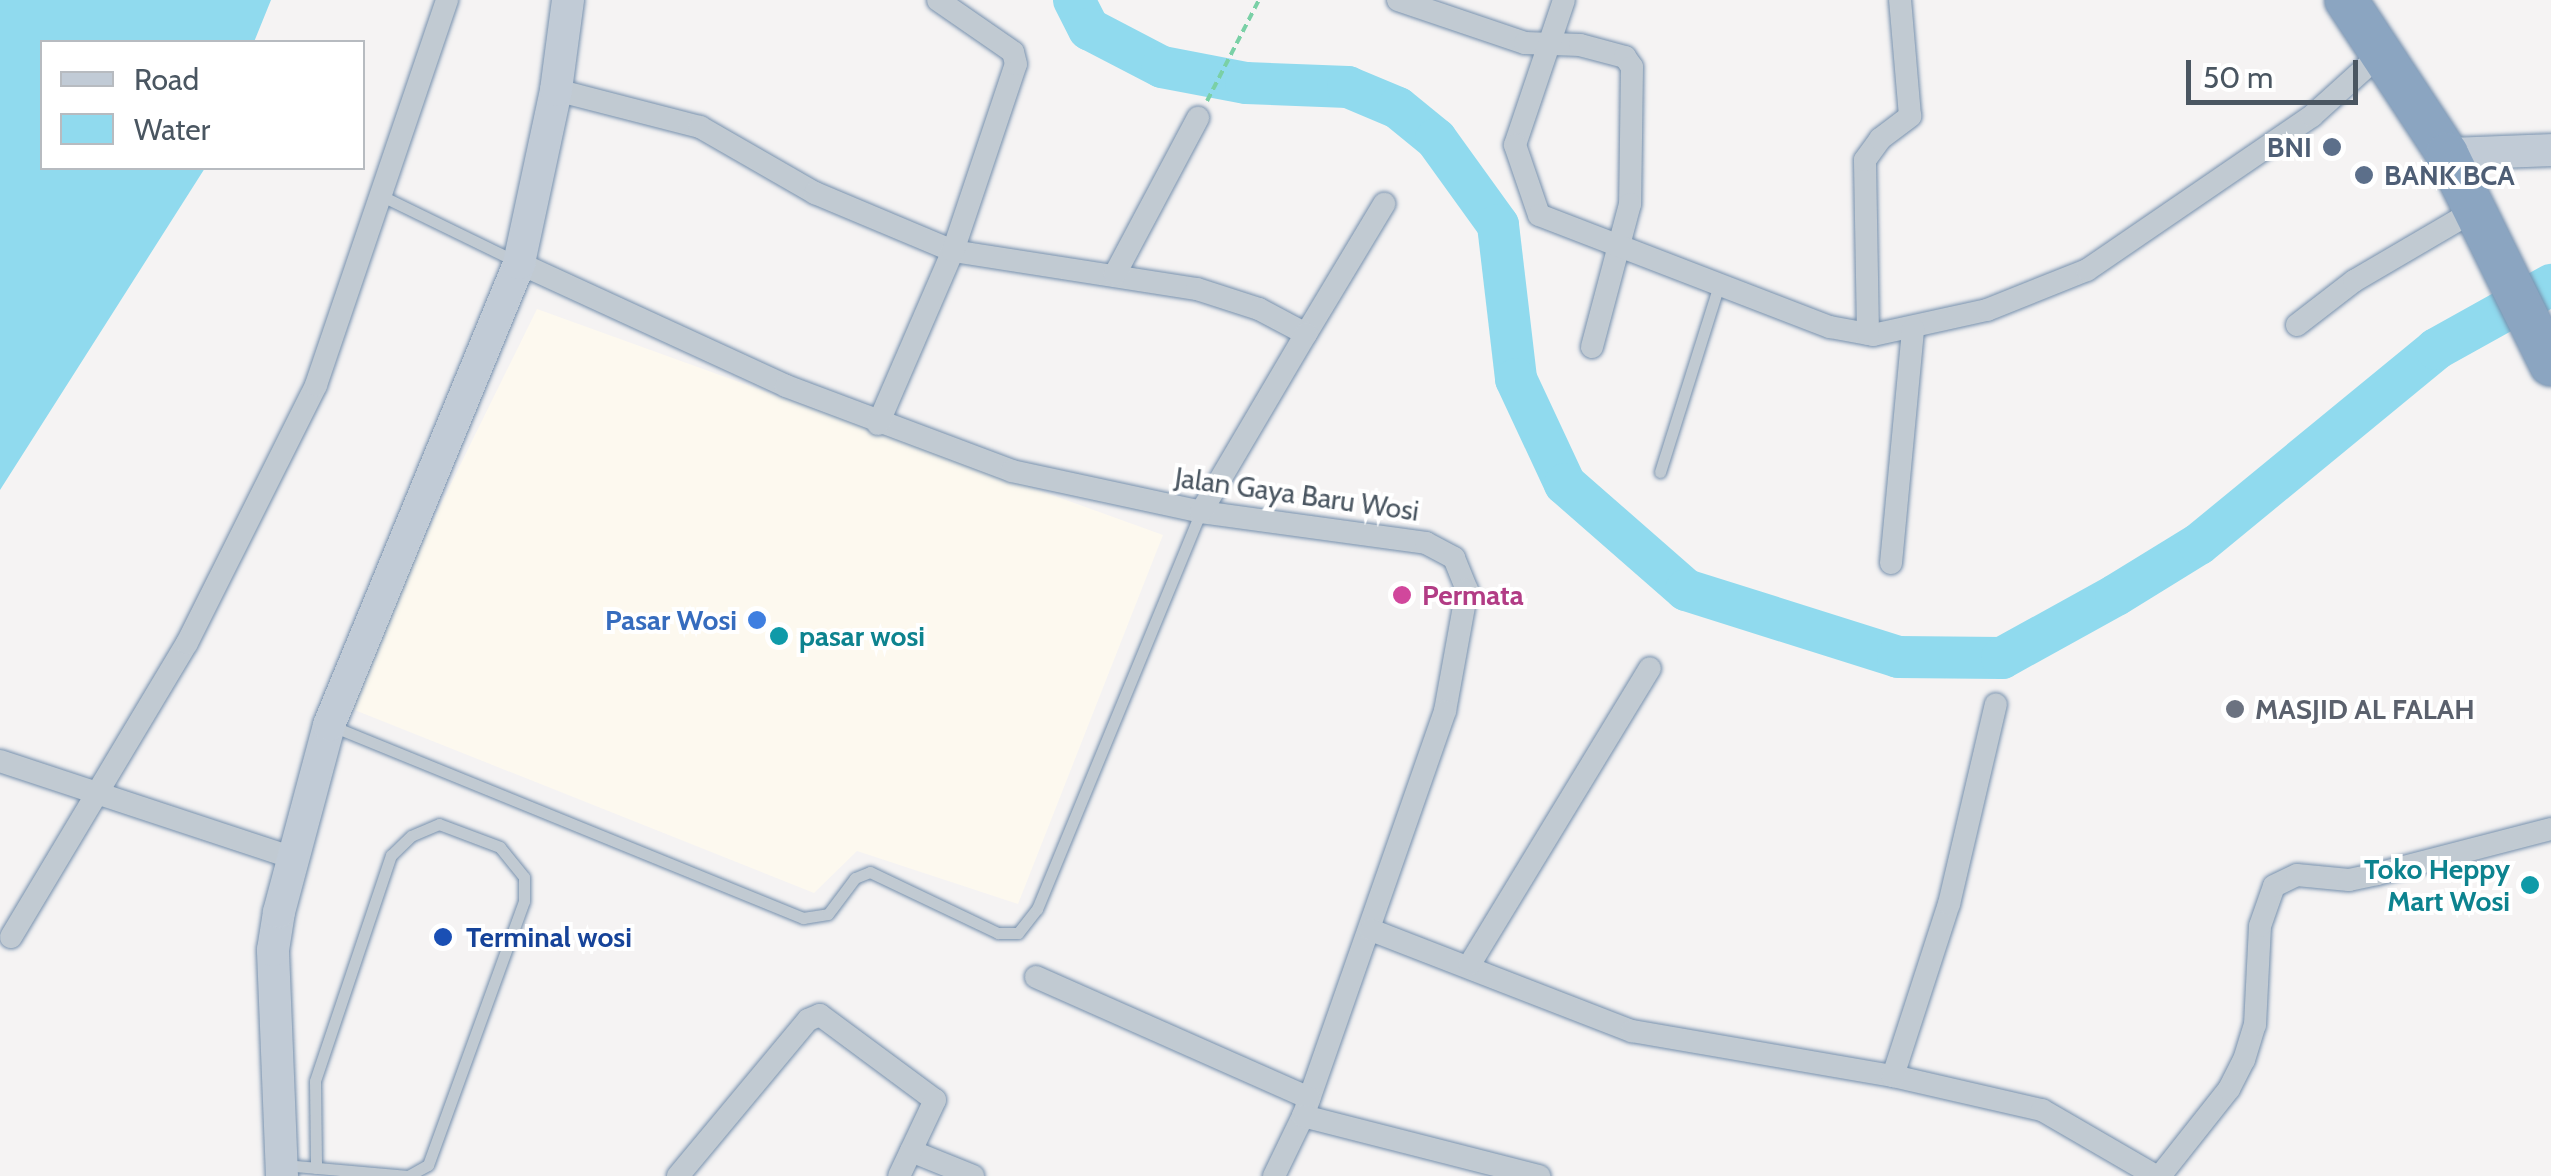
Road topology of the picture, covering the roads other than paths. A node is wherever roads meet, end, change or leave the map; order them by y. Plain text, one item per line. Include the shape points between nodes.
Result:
1 (447, 0) edge
2 (568, 0) edge
3 (938, 0) edge
4 (1398, 0) edge
5 (1564, 0) edge
6 (1900, 0) edge
7 (2346, 0) edge
8 (1552, 42) junction
9 (2384, 51) junction
10 (556, 90) junction
11 (1198, 118) road end
12 (2551, 150) edge
13 (2447, 154) junction
14 (384, 198) junction
15 (1384, 204) dead end
16 (2474, 211) junction
17 (1622, 247) junction
18 (953, 251) junction
19 (519, 263) junction
20 (1115, 274) junction
21 (1720, 282) junction
22 (2297, 325) dead end
23 (1913, 330) junction
24 (1306, 334) junction
25 (1868, 334) junction
26 (1592, 347) dead end
27 (2551, 365) edge
28 (878, 424) junction
29 (1660, 472) dead end
30 (1201, 512) junction
31 (1892, 563) dead end
32 (1650, 668) dead end
33 (1996, 704) dead end
34 (329, 724) junction
35 (0, 761) edge
36 (95, 793) junction
37 (2551, 829) edge
38 (293, 858) junction
39 (1371, 930) junction
40 (12, 937) dead end
41 (1470, 964) junction
42 (1036, 977) dead end
43 (1893, 1076) junction
44 (1306, 1107) junction
45 (911, 1152) junction
46 (316, 1168) junction
47 (282, 1170) edge
48 (2149, 1174) edge
49 (678, 1176) edge
50 (899, 1176) edge
51 (973, 1176) edge
52 (1274, 1176) edge
53 (1539, 1176) edge

1 - 14 street
2 - 10 street
3 - 18 street via 1016,56
4 - 8 street via 1525,43
5 - 8 street
6 - 25 street via 1910,116 1865,160
7 - 9 highway
8 - 17 street via 1625,57 1632,66 1630,204
8 - 17 street via 1515,145 1533,208 1546,220
9 - 13 highway
9 - 23 street via 2312,116 2088,270 1987,310
10 - 18 street via 700,127 814,193
10 - 19 street
11 - 20 street
12 - 13 street
13 - 16 highway
14 - 19 lane
14 - 36 street via 316,385 187,643
15 - 24 street
16 - 22 street via 2354,280
16 - 27 highway
17 - 21 street
17 - 26 street
18 - 20 street
18 - 28 street
19 - 28 street, Jalan Gaya Baru Wosi
19 - 34 street
20 - 24 street via 1197,289 1259,309
21 - 25 street via 1830,328
21 - 29 lane
23 - 25 street
23 - 31 street
24 - 30 street
28 - 30 street, Jalan Gaya Baru Wosi via 1034,477
30 - 34 lane via 1045,890 1018,933 998,933 870,872 854,878 828,914 803,918
30 - 39 street, Jalan Gaya Baru Wosi via 1426,543 1444,549 1462,570 1463,627 1445,711
32 - 41 street
33 - 43 street via 1949,904
34 - 38 street
35 - 36 street
36 - 38 street
36 - 40 street
37 - 48 street via 2349,880 2297,875 2280,881 2260,926 2254,1025 2244,1060 2230,1090
38 - 47 street via 273,950
39 - 41 street
39 - 44 street, Jalan Gaya Baru Wosi
41 - 43 street via 1632,1031
42 - 44 street
43 - 48 street via 2042,1110
44 - 52 street, Jalan Gaya Baru Wosi
44 - 53 street
45 - 49 street via 935,1100 815,1015
45 - 50 street
45 - 51 street
46 - 46 lane via 408,1176 428,1165 438,1148 524,901 524,877 500,847 439,824 411,836 391,855 315,1081
46 - 47 lane

